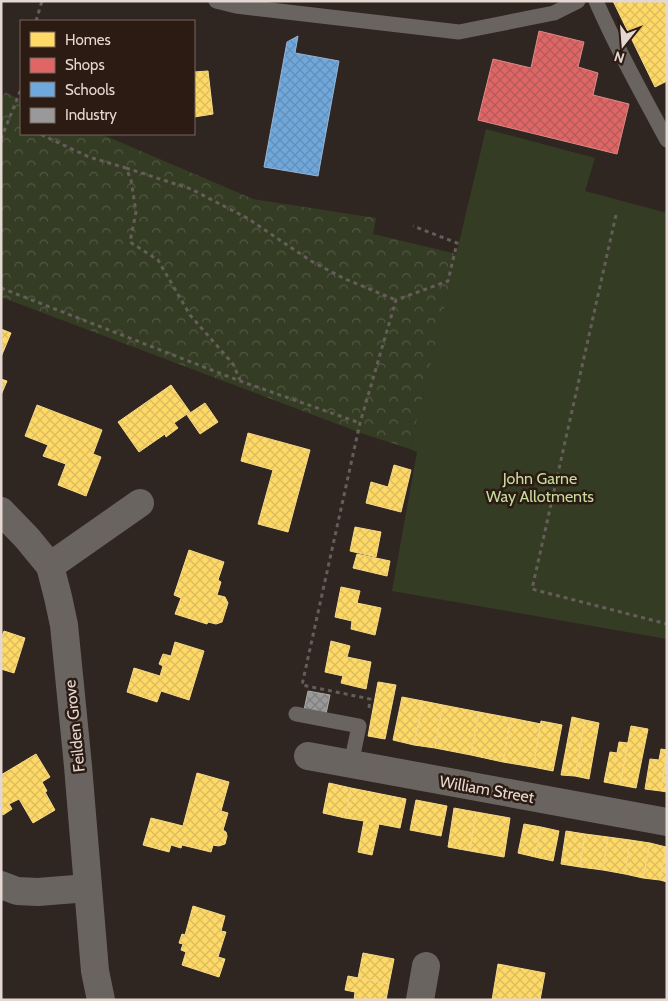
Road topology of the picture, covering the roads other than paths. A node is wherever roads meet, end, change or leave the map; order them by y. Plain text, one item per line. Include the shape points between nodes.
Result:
1 (216, 1) edge
2 (578, 1) edge
3 (596, 1) edge
4 (667, 140) edge
5 (140, 503) dead end
6 (1, 511) edge
7 (50, 566) junction
8 (296, 714) dead end
9 (308, 756) dead end
10 (351, 764) junction
11 (667, 822) edge
12 (1, 886) edge
13 (88, 888) junction
14 (426, 966) dead end
15 (100, 1000) edge
16 (420, 1000) edge

1 - 2 lane via 459,32 554,13
3 - 4 lane via 615,44
5 - 7 street
6 - 7 street, Feilden Grove
7 - 13 street, Feilden Grove via 64,625
8 - 10 lane via 359,726
9 - 10 street, William Street
10 - 11 street, William Street
12 - 13 street via 38,892
13 - 15 street, Feilden Grove
14 - 16 street

